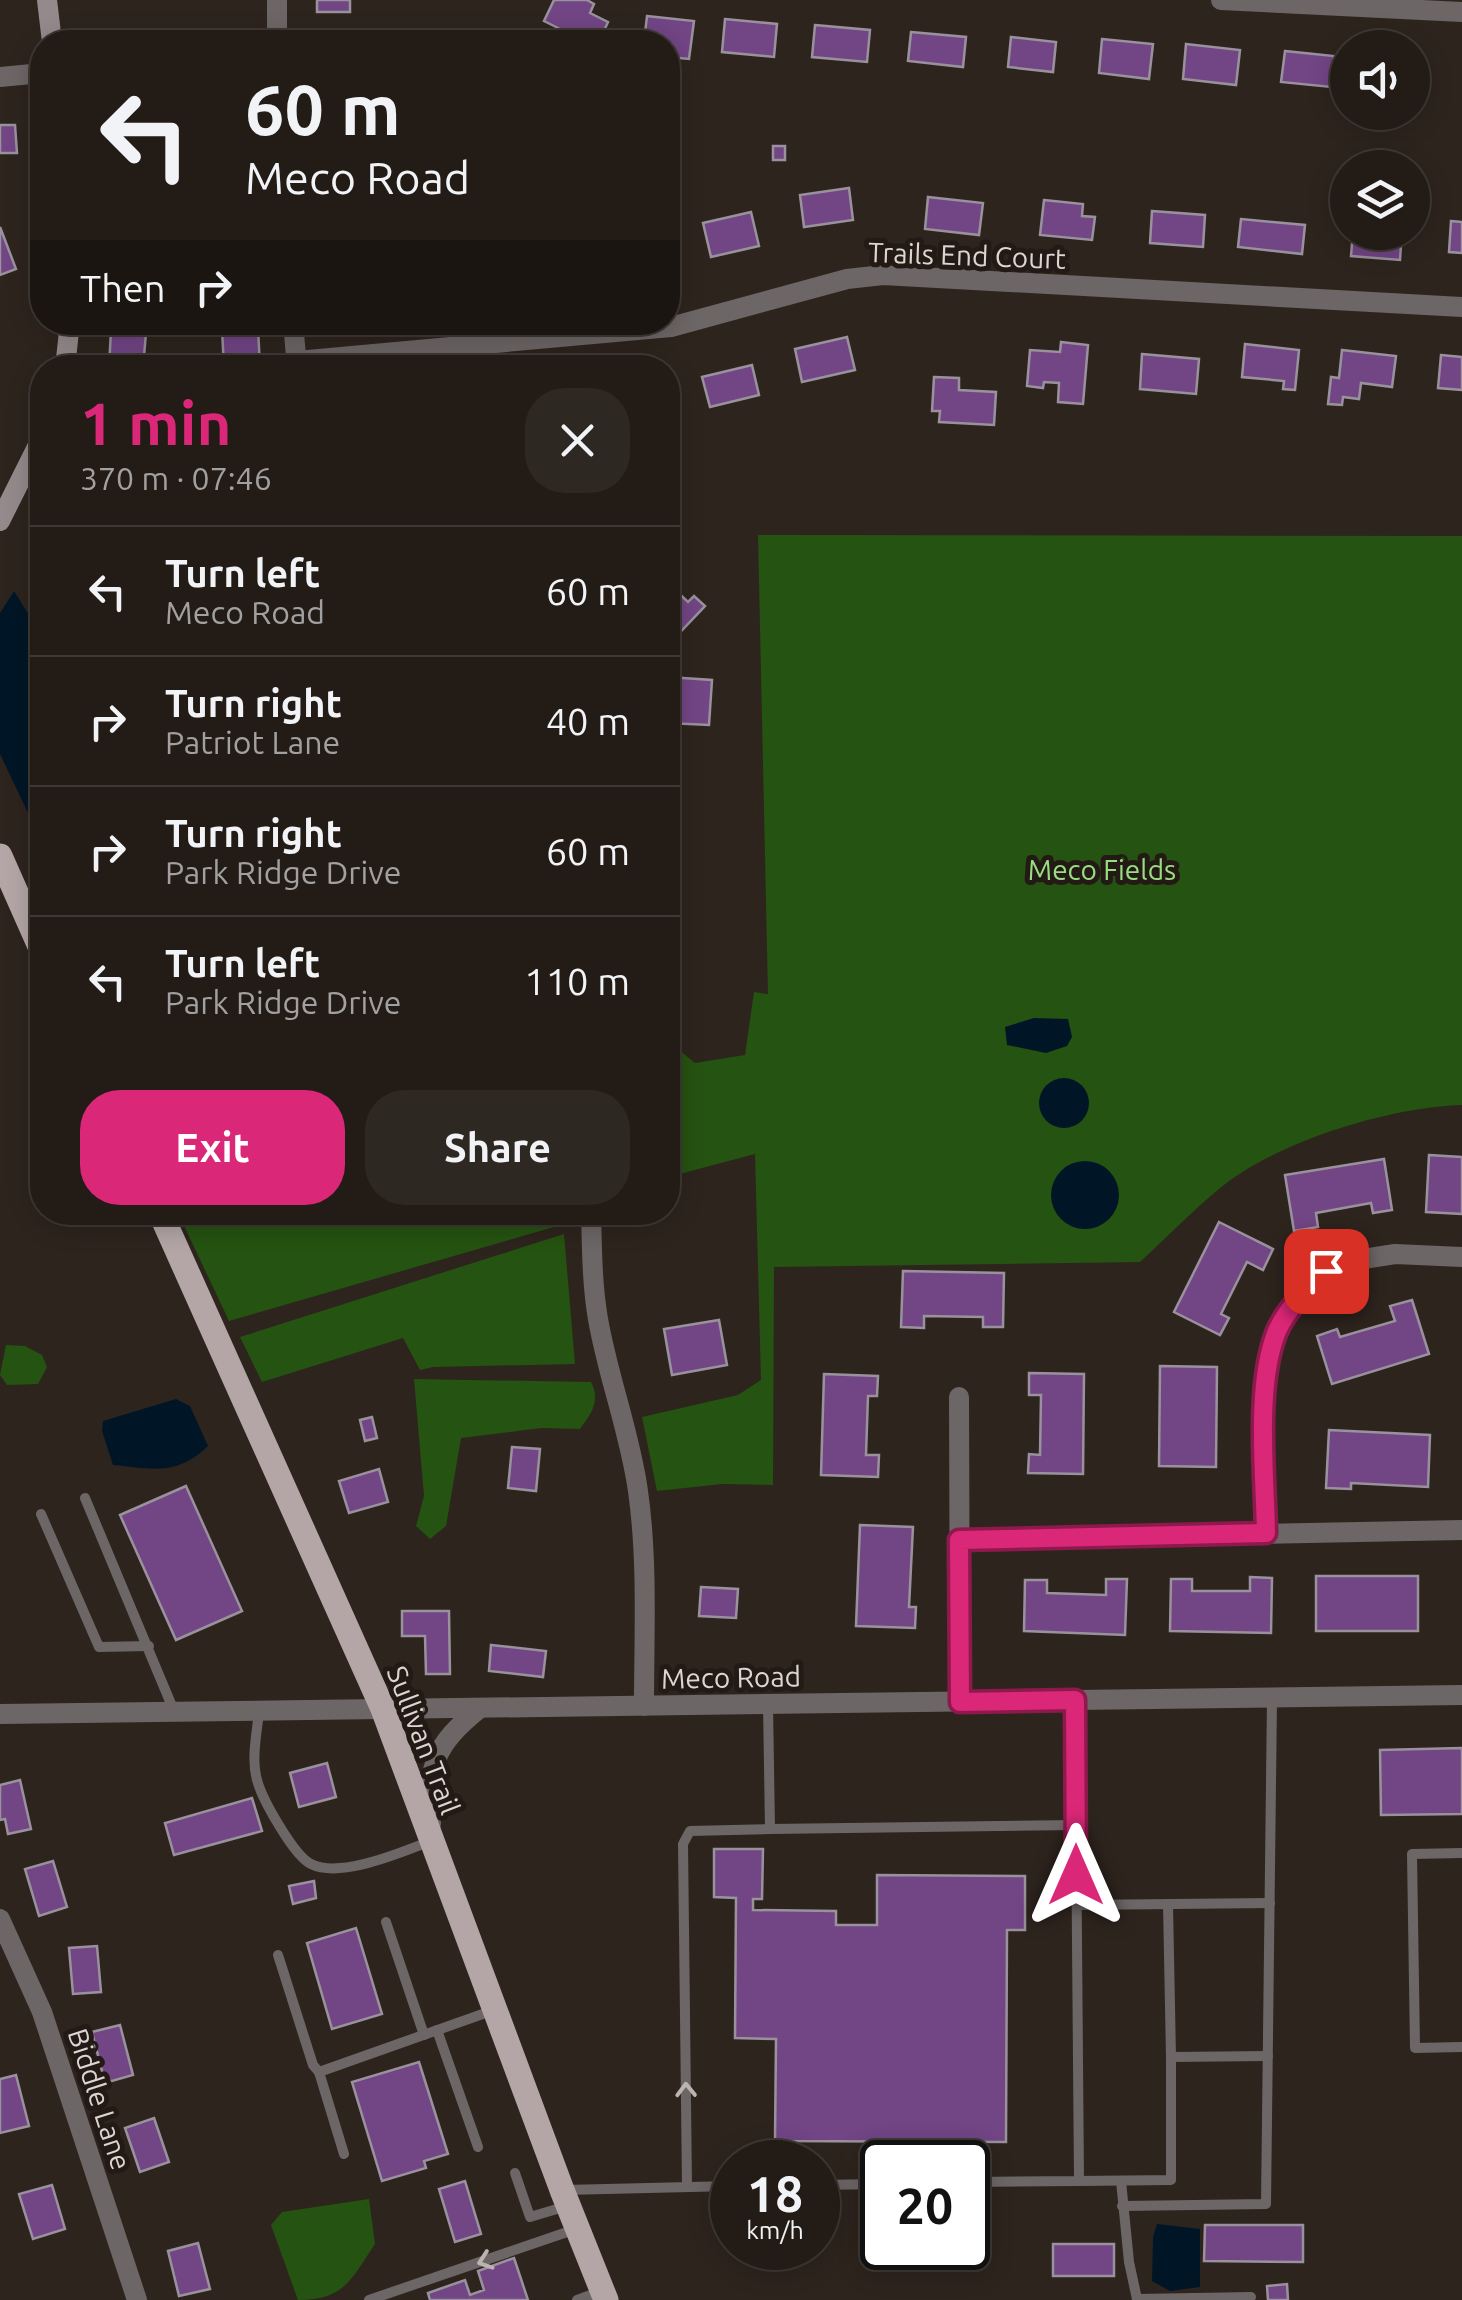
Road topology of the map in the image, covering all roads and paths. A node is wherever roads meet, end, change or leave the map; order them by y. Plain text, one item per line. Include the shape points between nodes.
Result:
1 (47, 0) edge
2 (277, 0) edge
3 (1221, 0) edge
4 (1462, 12) edge
5 (51, 30) edge
6 (278, 30) edge
7 (30, 74) edge
8 (0, 77) edge
9 (1462, 307) edge
10 (680, 325) edge
11 (591, 335) edge
12 (388, 355) edge
13 (30, 461) edge
14 (0, 522) edge
15 (0, 856) edge
16 (30, 924) edge
17 (166, 1225) edge
18 (591, 1225) edge
19 (1462, 1257) edge
20 (959, 1398) dead end
21 (85, 1498) dead end
22 (41, 1514) dead end
23 (1462, 1530) edge
24 (1266, 1533) junction
25 (959, 1540) junction
26 (149, 1646) junction
27 (1462, 1695) edge
28 (1272, 1698) junction
29 (1075, 1700) junction
30 (960, 1702) junction
31 (768, 1704) junction
32 (644, 1706) junction
33 (480, 1708) junction
34 (383, 1709) junction
35 (259, 1711) junction
36 (174, 1712) junction
37 (0, 1714) edge
38 (1076, 1825) junction
39 (770, 1830) junction
40 (432, 1841) junction
41 (1462, 1853) edge
42 (1270, 1903) junction
43 (1168, 1904) junction
44 (1076, 1905) junction
45 (0, 1919) edge
46 (386, 1922) dead end
47 (278, 1956) dead end
48 (495, 2010) junction
49 (437, 2030) junction
50 (424, 2035) junction
51 (1462, 2047) edge
52 (1268, 2056) junction
53 (1170, 2057) junction
54 (318, 2072) junction
55 (478, 2147) dead end
56 (344, 2154) dead end
57 (515, 2173) dead end
58 (1079, 2181) junction
59 (1121, 2181) junction
60 (990, 2182) edge
61 (710, 2186) edge
62 (687, 2187) junction
63 (1122, 2206) junction
64 (569, 2208) junction
65 (604, 2296) edge
66 (1251, 2296) dead end
67 (137, 2300) edge
68 (370, 2300) edge
69 (577, 2300) edge
70 (1137, 2300) edge

1 - 5 main road
2 - 6 street
3 - 4 street
7 - 8 street
9 - 10 street, Trails End Court via 883,275
11 - 12 street, Trails End Court
13 - 14 main road
15 - 16 main road
17 - 34 main road, Sullivan Trail
18 - 32 street via 599,1322 638,1493
19 - 24 street via 1357,1260 1326,1271 1300,1296 1278,1330 1265,1374
20 - 25 street
21 - 26 lane
22 - 26 lane via 98,1648
23 - 24 street
24 - 25 street
25 - 30 street
26 - 36 lane
27 - 28 street, Meco Road
28 - 29 street, Meco Road
28 - 42 lane
29 - 30 street, Meco Road
29 - 38 lane
30 - 31 street, Meco Road
31 - 32 street, Meco Road
31 - 39 lane
32 - 33 street, Meco Road
33 - 34 street, Meco Road
33 - 40 street via 452,1730 435,1755 429,1781
34 - 35 street, Meco Road
34 - 40 main road, Sullivan Trail
35 - 36 street, Meco Road
35 - 40 lane via 257,1782 295,1851 312,1865 370,1863
36 - 37 street, Meco Road
38 - 39 lane
38 - 44 lane
62 -> 39 lane via 683,1844 690,1831
40 - 48 main road, Sullivan Trail
41 - 51 lane via 1412,1854 1416,2048
42 - 43 lane
42 - 52 lane
43 - 44 lane
43 - 53 lane
44 - 58 lane
45 - 67 street, Biddle Lane via 42,2012
46 - 50 lane
47 - 54 lane
48 - 49 lane
48 - 64 main road, Sullivan Trail
49 - 50 lane
49 - 55 lane
50 - 54 lane
52 - 53 lane
52 - 63 lane via 1266,2204
53 - 59 lane via 1171,2180
54 - 56 lane
57 - 64 lane via 530,2217
58 - 59 lane
58 - 60 lane
59 - 63 lane
61 - 62 lane
62 - 64 lane
63 - 70 lane
64 - 65 main road, Sullivan Trail
64 -> 68 lane
65 - 69 lane
66 - 70 lane

